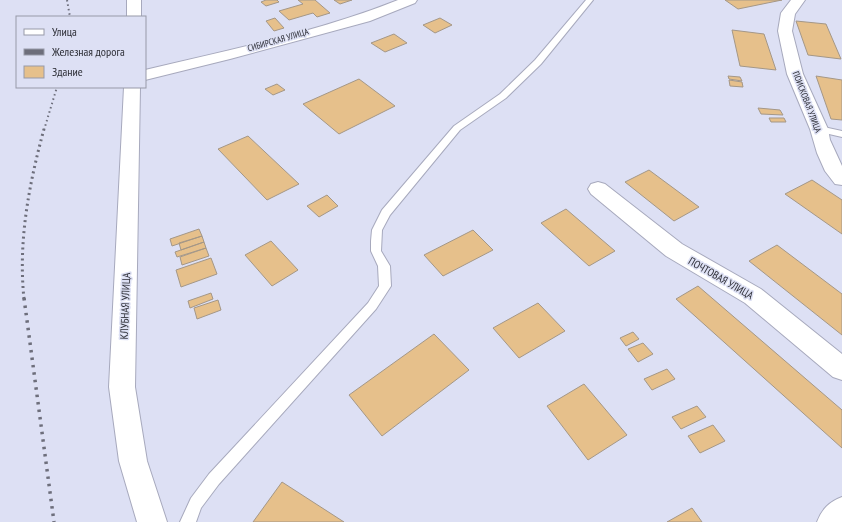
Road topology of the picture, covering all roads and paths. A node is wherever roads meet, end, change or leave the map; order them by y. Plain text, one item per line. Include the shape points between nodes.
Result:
1 (134, 0) edge
2 (410, 0) edge
3 (590, 0) edge
4 (801, 0) edge
5 (134, 16) edge
6 (146, 75) edge
7 (132, 88) edge
8 (819, 129) junction
9 (842, 134) edge
10 (842, 178) edge
11 (598, 189) dead end
12 (842, 369) edge
13 (842, 512) edge
14 (152, 522) edge
15 (188, 522) edge
16 (832, 522) edge

1 - 5 street
2 - 6 street, СИБИРСКАЯ УЛИЦА via 365,18
3 - 15 lane via 538,62 503,96 457,128 386,213 377,230 376,241 376,252 384,266 386,277 380,295 214,479 196,503
4 - 8 street, ПОИСКОВАЯ УЛИЦА via 788,13 785,31 795,74
7 - 14 street, КЛУБНАЯ УЛИЦА via 122,387 133,461
8 - 9 lane
8 - 10 street, ПОИСКОВАЯ УЛИЦА via 826,153 835,171
11 - 12 street, ПОЧТОВАЯ УЛИЦА via 674,250 754,296
13 - 16 street

